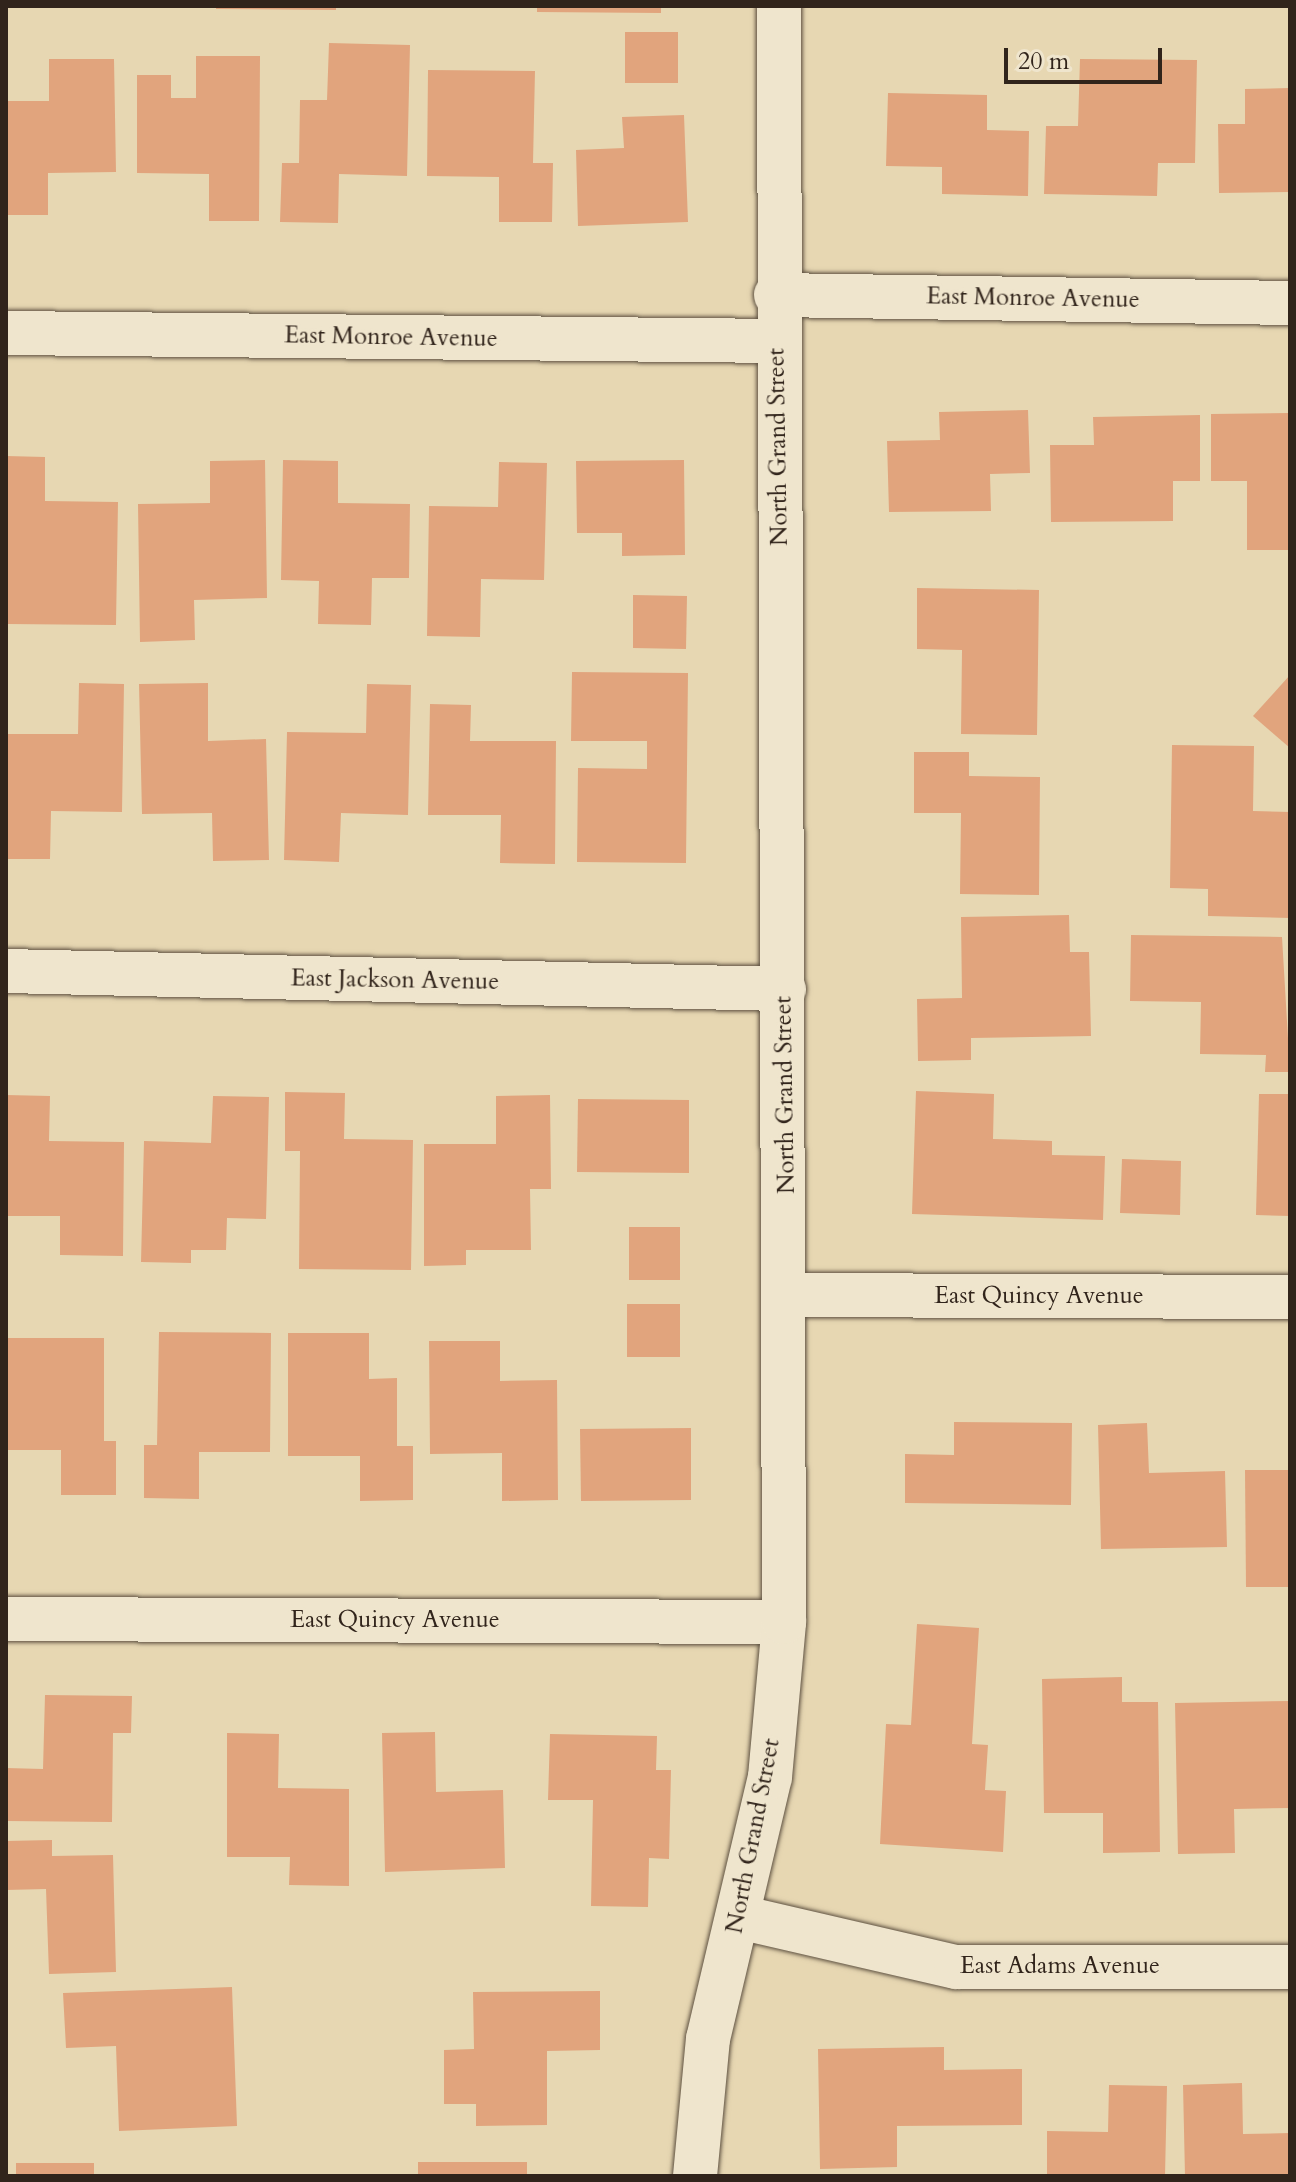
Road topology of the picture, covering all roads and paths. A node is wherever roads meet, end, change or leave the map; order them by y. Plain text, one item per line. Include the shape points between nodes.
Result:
1 (779, 6) edge
2 (776, 295) junction
3 (1290, 303) edge
4 (6, 333) edge
5 (777, 341) junction
6 (6, 971) edge
7 (784, 989) junction
8 (787, 1295) junction
9 (1290, 1297) edge
10 (6, 1619) edge
11 (784, 1622) junction
12 (739, 1917) junction
13 (1290, 1967) edge
14 (695, 2176) edge

1 - 2 street, North Grand Street
2 - 3 street, East Monroe Avenue
2 - 5 street, North Grand Street
4 - 5 street, East Monroe Avenue
5 - 7 street, North Grand Street
6 - 7 street, East Jackson Avenue
7 - 8 street, North Grand Street
8 - 9 street, East Quincy Avenue
8 - 11 street, North Grand Street
10 - 11 street, East Quincy Avenue
11 - 12 street, North Grand Street via 770,1777
12 - 13 street, East Adams Avenue via 956,1967
12 - 14 street, North Grand Street via 708,2039

